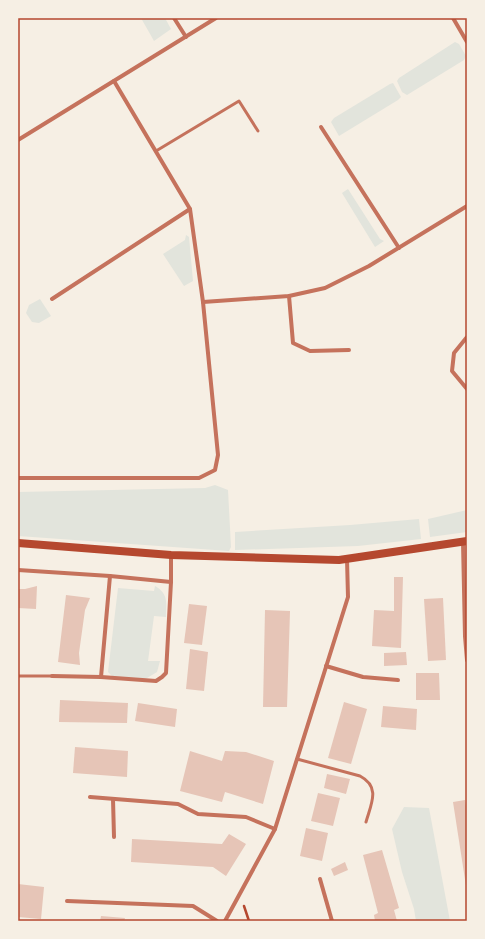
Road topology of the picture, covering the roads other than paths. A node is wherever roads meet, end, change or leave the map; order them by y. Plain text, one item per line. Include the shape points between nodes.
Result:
1 (174, 18) edge
2 (216, 18) edge
3 (453, 18) edge
4 (186, 37) junction
5 (467, 42) edge
6 (114, 81) junction
7 (321, 127) dead end
8 (258, 131) dead end
9 (18, 140) edge
10 (156, 151) junction
11 (467, 206) edge
12 (190, 210) junction
13 (399, 248) junction
14 (289, 296) junction
15 (52, 299) dead end
16 (203, 302) junction
17 (467, 337) edge
18 (349, 350) dead end
19 (467, 389) edge
20 (18, 478) edge
21 (465, 541) edge
22 (18, 543) edge
23 (171, 555) junction
24 (347, 558) junction
25 (18, 570) edge
26 (110, 576) junction
27 (171, 582) junction
28 (466, 636) edge
29 (467, 660) edge
30 (326, 666) junction
31 (18, 676) edge
32 (52, 676) joint
33 (101, 677) junction
34 (398, 680) dead end
35 (296, 759) junction
36 (90, 797) dead end
37 (113, 799) junction
38 (366, 822) dead end
39 (275, 829) junction
40 (114, 837) dead end
41 (320, 879) dead end
42 (67, 901) dead end
43 (216, 921) edge
44 (225, 921) edge
45 (332, 921) edge

1 - 4 street
2 - 4 street
3 - 5 street
4 - 6 street
6 - 9 street
6 - 10 street
7 - 13 street
8 - 10 lane via 239,101
10 - 12 street
11 - 13 street
12 - 15 street
12 - 16 street
13 - 14 street via 325,288
14 - 16 street
14 - 18 street via 293,343 310,351
16 - 20 street via 218,455 215,470 199,478
17 - 19 street via 454,353 452,371
21 - 24 main road
21 - 28 street
22 - 23 main road
23 - 24 main road via 339,560
23 - 27 street
24 - 30 street via 348,597
25 - 26 street
26 - 27 street
26 - 33 street
27 - 33 street via 166,672 156,681
28 - 29 street
30 - 34 street via 363,677
30 - 35 street
31 - 32 lane
32 - 33 street
35 - 38 lane via 367,780 373,790 373,797
35 - 39 street
36 - 37 street
37 - 39 street via 178,804 198,814 246,817
37 - 40 street
39 - 44 street
41 - 45 street
42 - 43 street via 193,906

